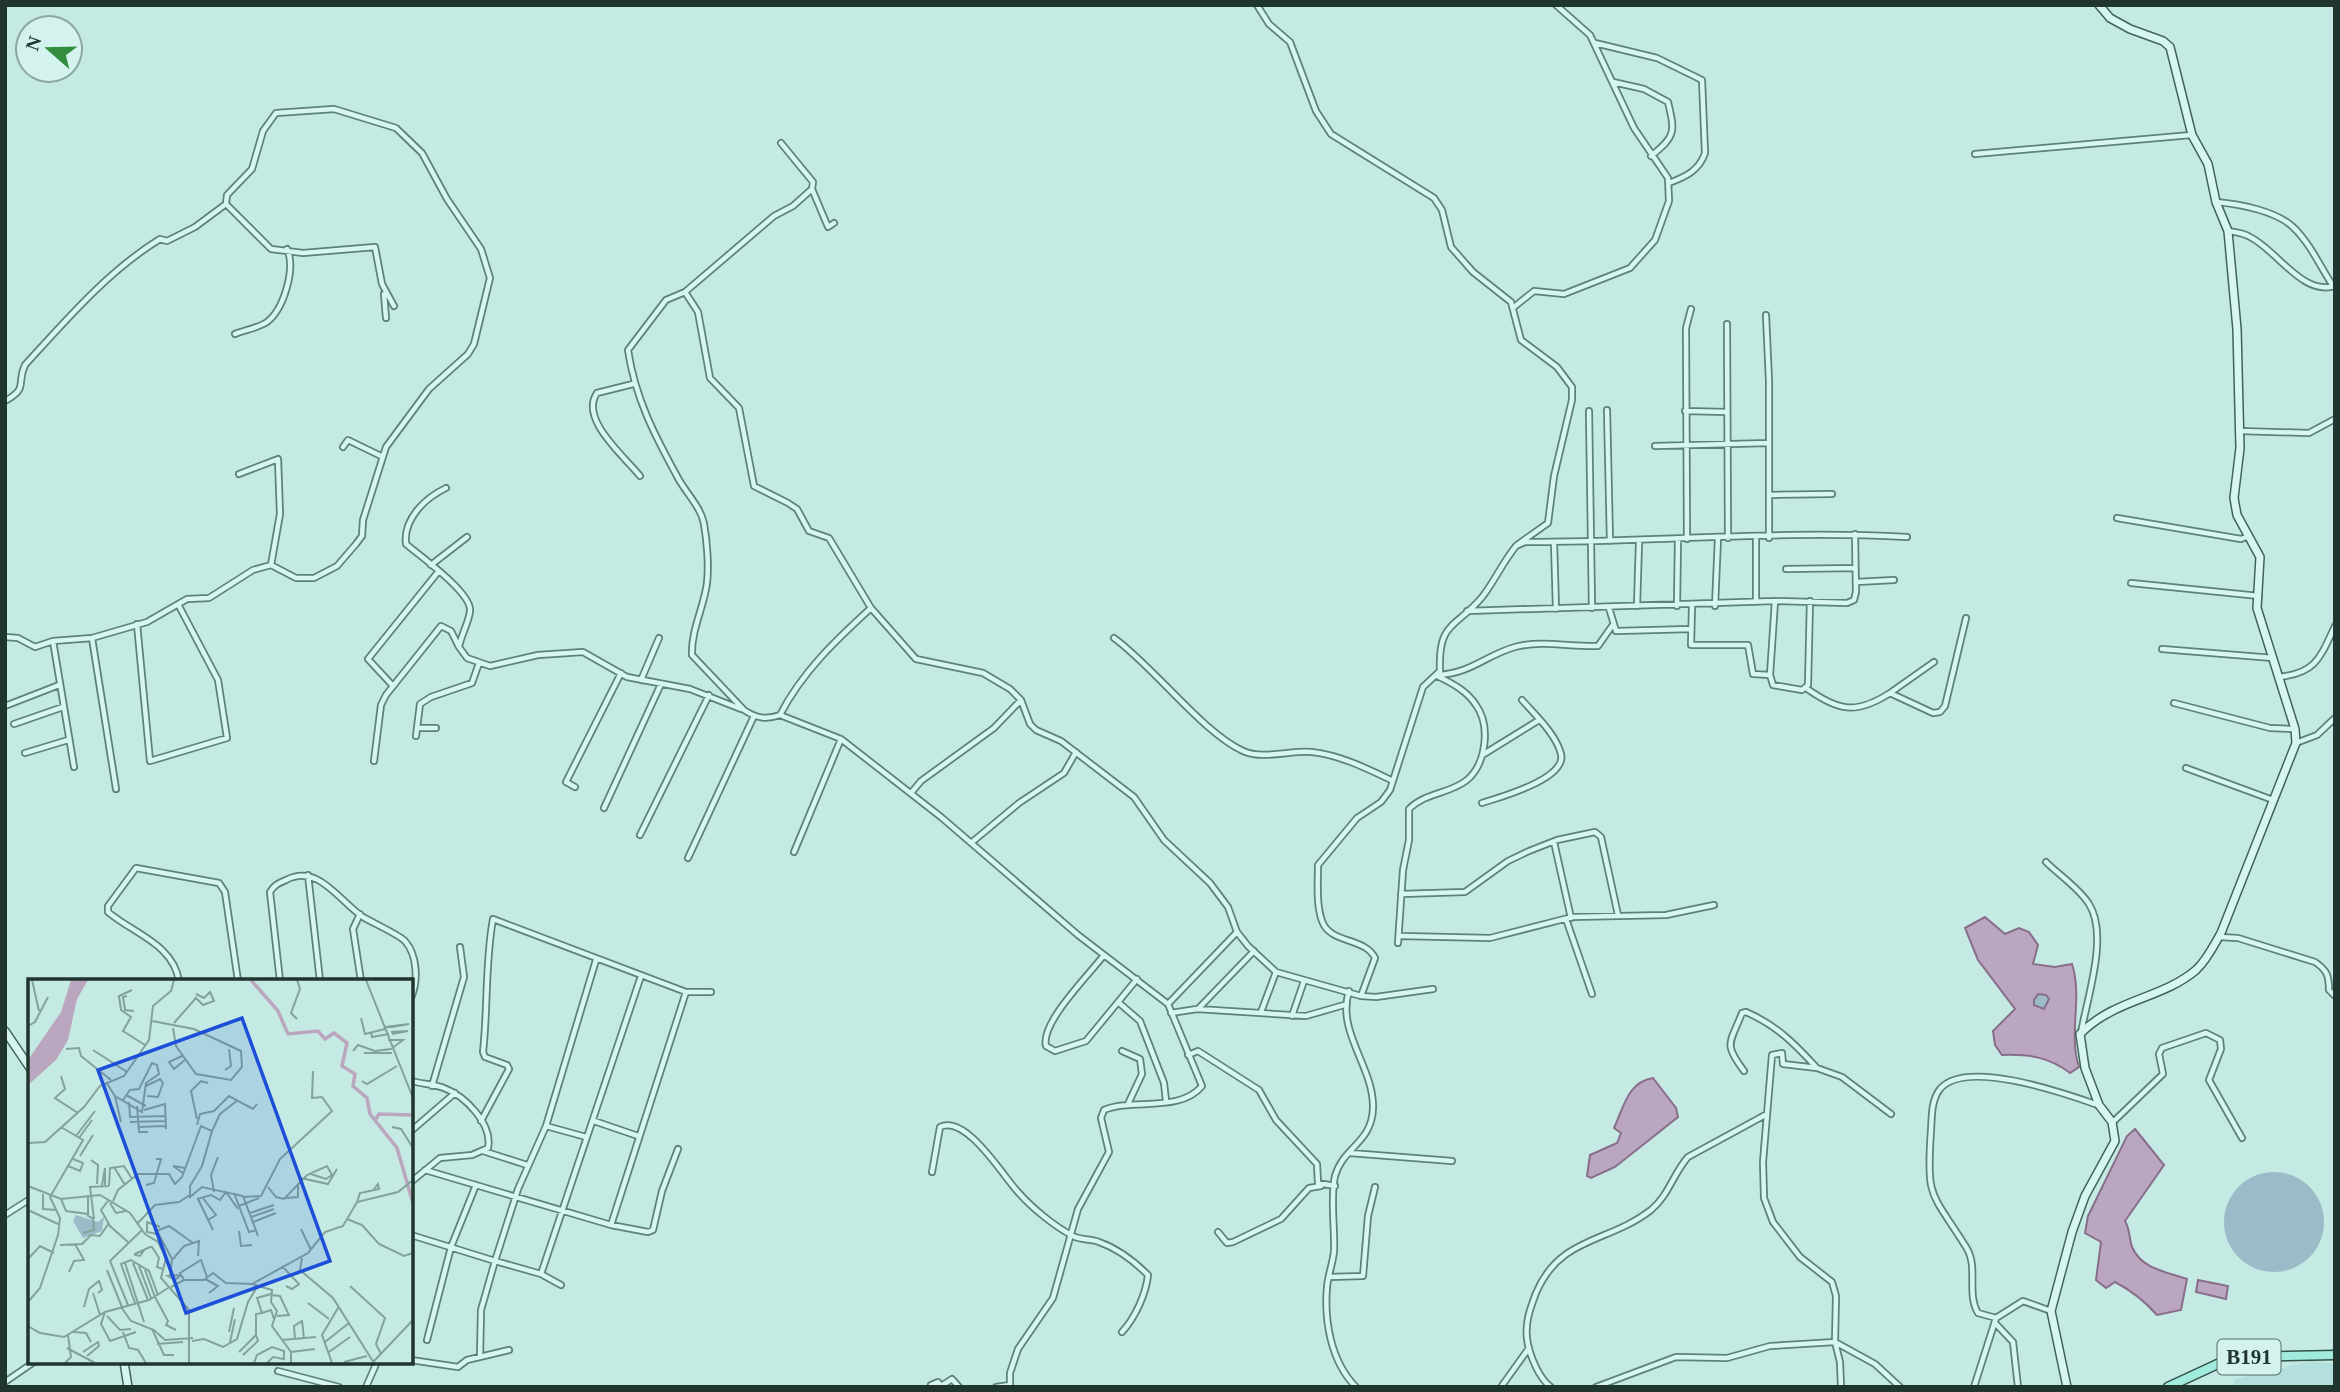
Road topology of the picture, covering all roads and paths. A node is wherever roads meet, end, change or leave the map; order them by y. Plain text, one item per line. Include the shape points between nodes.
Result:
1 (1256, 5) edge
2 (1556, 5) edge
3 (2099, 5) edge
4 (1595, 43) junction
5 (1612, 82) junction
6 (2192, 135) junction
7 (781, 143) dead end
8 (1975, 154) dead end
9 (1651, 156) junction
10 (1669, 183) junction
11 (812, 189) junction
12 (2216, 202) junction
13 (226, 204) junction
14 (835, 223) dead end
15 (2228, 231) junction
16 (287, 249) junction
17 (2334, 286) edge
18 (685, 292) junction
19 (384, 293) junction
20 (394, 306) dead end
21 (1514, 307) junction
22 (1691, 309) dead end
23 (1766, 314) dead end
24 (386, 318) dead end
25 (1727, 324) dead end
26 (235, 334) dead end
27 (633, 384) junction
28 (5, 401) edge
29 (1606, 410) dead end
30 (1589, 411) dead end
31 (1685, 411) junction
32 (1727, 412) junction
33 (2335, 419) edge
34 (2240, 431) junction
35 (1769, 443) junction
36 (1727, 444) junction
37 (1686, 445) junction
38 (1655, 446) dead end
39 (343, 447) dead end
40 (383, 457) junction
41 (239, 474) dead end
42 (640, 476) dead end
43 (446, 488) dead end
44 (1832, 494) dead end
45 (1769, 495) junction
46 (2117, 518) dead end
47 (1855, 534) junction
48 (2249, 536) junction
49 (467, 537) dead end
50 (1907, 537) dead end
51 (1687, 538) junction
52 (1718, 538) junction
53 (1728, 538) junction
54 (1756, 538) junction
55 (1769, 538) junction
56 (1678, 539) junction
57 (1610, 541) junction
58 (1555, 542) junction
59 (1591, 542) junction
60 (1639, 542) junction
61 (1516, 546) junction
62 (271, 565) junction
63 (431, 565) junction
64 (1855, 568) junction
65 (1786, 569) dead end
66 (438, 571) junction
67 (1894, 580) dead end
68 (1856, 582) junction
69 (2131, 583) dead end
70 (2259, 596) junction
71 (1775, 601) junction
72 (1810, 601) junction
73 (1756, 603) junction
74 (179, 606) junction
75 (1637, 606) junction
76 (1677, 606) junction
77 (1692, 606) junction
78 (1715, 606) junction
79 (871, 608) junction
80 (1592, 608) junction
81 (1609, 608) junction
82 (1556, 609) junction
83 (1466, 611) junction
84 (1966, 618) dead end
85 (137, 625) junction
86 (1612, 625) junction
87 (2335, 626) edge
88 (1691, 629) junction
89 (5, 637) edge
90 (92, 638) junction
91 (659, 638) dead end
92 (1114, 638) dead end
93 (54, 641) junction
94 (458, 647) junction
95 (2162, 649) dead end
96 (2274, 659) junction
97 (1934, 662) dead end
98 (479, 663) junction
99 (621, 673) junction
100 (1437, 676) junction
101 (1770, 676) junction
102 (2279, 677) junction
103 (641, 680) junction
104 (661, 684) junction
105 (59, 685) junction
106 (393, 686) junction
107 (1806, 688) junction
108 (1890, 693) junction
109 (709, 695) junction
110 (1021, 700) junction
111 (1522, 700) dead end
112 (2174, 703) dead end
113 (5, 706) edge
114 (63, 707) junction
115 (744, 710) junction
116 (780, 715) junction
117 (754, 716) junction
118 (2335, 718) edge
119 (1539, 720) junction
120 (14, 724) dead end
121 (417, 728) junction
122 (436, 728) dead end
123 (2295, 729) junction
124 (416, 736) dead end
125 (841, 739) junction
126 (68, 740) junction
127 (2296, 743) junction
128 (1076, 752) junction
129 (25, 753) dead end
130 (1484, 754) junction
131 (374, 761) dead end
132 (74, 767) dead end
133 (2186, 768) dead end
134 (1393, 781) junction
135 (575, 787) dead end
136 (116, 789) dead end
137 (911, 793) junction
138 (2273, 800) junction
139 (1482, 803) dead end
140 (604, 808) dead end
141 (640, 835) dead end
142 (1554, 842) junction
143 (971, 843) junction
144 (794, 852) dead end
145 (688, 858) dead end
146 (2046, 862) dead end
147 (308, 875) junction
148 (1401, 894) junction
149 (1713, 905) dead end
150 (360, 914) junction
151 (1618, 915) junction
152 (1568, 918) junction
153 (1237, 932) junction
154 (1401, 936) junction
155 (2218, 937) junction
156 (1398, 943) dead end
157 (460, 947) dead end
158 (1254, 951) junction
159 (1104, 955) junction
160 (596, 960) junction
161 (1276, 972) junction
162 (641, 976) junction
163 (179, 979) edge
164 (238, 979) edge
165 (280, 979) edge
166 (320, 979) edge
167 (361, 979) edge
168 (1137, 979) junction
169 (1304, 981) junction
170 (1433, 989) dead end
171 (1349, 990) junction
172 (686, 992) junction
173 (710, 992) dead end
174 (413, 993) edge
175 (1592, 994) dead end
176 (1362, 996) junction
177 (2335, 996) edge
178 (1118, 1002) junction
179 (1168, 1004) junction
180 (1344, 1005) junction
181 (1197, 1009) junction
182 (1261, 1012) junction
183 (1171, 1013) junction
184 (1292, 1016) junction
185 (5, 1031) edge
186 (2080, 1034) junction
187 (1122, 1051) dead end
188 (1188, 1055) junction
189 (28, 1065) edge
190 (1816, 1068) junction
191 (1744, 1071) dead end
192 (413, 1081) edge
193 (432, 1086) junction
194 (455, 1093) junction
195 (1166, 1101) junction
196 (1128, 1104) junction
197 (2099, 1105) junction
198 (1768, 1114) junction
199 (1891, 1114) dead end
200 (481, 1121) junction
201 (594, 1121) junction
202 (2112, 1122) junction
203 (546, 1126) junction
204 (413, 1129) edge
205 (638, 1136) junction
206 (586, 1138) junction
207 (2242, 1139) dead end
208 (678, 1149) dead end
209 (483, 1151) junction
210 (1350, 1153) junction
211 (1452, 1161) dead end
212 (527, 1166) junction
213 (425, 1170) junction
214 (932, 1172) dead end
215 (413, 1180) edge
216 (476, 1185) junction
217 (1322, 1186) junction
218 (1335, 1186) junction
219 (1375, 1188) dead end
220 (516, 1198) junction
221 (28, 1200) edge
222 (561, 1212) junction
223 (5, 1215) edge
224 (611, 1225) junction
225 (1218, 1232) dead end
226 (1070, 1233) junction
227 (413, 1236) edge
228 (451, 1247) junction
229 (495, 1261) junction
230 (541, 1274) junction
231 (1329, 1277) junction
232 (561, 1284) dead end
233 (2051, 1311) junction
234 (1996, 1321) junction
235 (1122, 1332) dead end
236 (427, 1340) dead end
237 (1835, 1342) junction
238 (1530, 1348) junction
239 (509, 1350) dead end
240 (2335, 1355) edge
241 (480, 1357) junction
242 (413, 1360) edge
243 (31, 1364) edge
244 (124, 1364) edge
245 (376, 1364) edge
246 (278, 1371) dead end
247 (5, 1382) edge
248 (931, 1385) dead end
249 (1010, 1386) edge
250 (128, 1387) edge
251 (339, 1387) edge
252 (366, 1387) edge
253 (959, 1387) edge
254 (996, 1387) edge
255 (1356, 1387) edge
256 (1501, 1387) edge
257 (1551, 1387) edge
258 (1595, 1387) edge
259 (1840, 1387) edge
260 (1900, 1387) edge
261 (1974, 1387) edge
262 (2018, 1387) edge
263 (2067, 1387) edge
264 (2168, 1387) edge

1 - 21 street via 1290,43 1316,111 1331,134 1434,198 1442,210 1451,247
2 - 4 street
3 - 6 street via 2110,18 2170,47
4 - 5 street
4 - 10 street via 1657,58 1702,80 1706,136 1702,163
5 - 9 street
5 - 9 street via 1644,89 1668,102 1672,138
6 - 8 street
6 - 12 street via 2208,164
7 - 11 street via 813,182
9 - 10 street
10 - 21 street via 1667,210 1655,240 1630,268 1564,294 1534,291
11 - 14 street via 828,227
11 - 18 street
12 - 15 street
12 - 17 street via 2256,211 2293,227
13 - 16 street via 271,248
13 - 28 street via 195,227 144,249 82,304 25,365 20,392
13 - 40 street via 227,195 252,169 263,131 276,113 325,108 351,111 396,128 422,153 487,261 489,289 468,354 429,389
15 - 17 street via 2252,237 2311,285
15 - 34 street via 2238,329
16 - 19 street via 303,253 375,247
16 - 26 street via 288,282 274,313 266,322
18 - 27 street via 666,300 631,344
18 - 79 street via 698,312 710,378 739,408 754,486 797,509 809,531 829,538
19 - 20 street
19 - 24 street
21 - 61 street via 1521,340 1557,367 1572,387 1548,523
22 - 31 street via 1686,328
23 - 35 street
25 - 32 street
27 - 42 street via 597,393 592,410
27 - 115 street via 652,431 705,525 707,581 692,655
29 - 57 street
30 - 59 street
31 - 32 street
31 - 37 street
32 - 36 street
33 - 34 street via 2309,433
34 - 48 street via 2234,498 2236,516
35 - 36 street
35 - 45 street
36 - 37 street
36 - 53 street
37 - 38 street
37 - 51 street
39 - 40 street via 348,440
40 - 62 street via 362,536 337,566 304,579
41 - 62 street via 278,459 279,514
43 - 63 street via 425,502 405,532 406,544
44 - 45 street
45 - 55 street
46 - 48 street via 2241,539
47 - 50 street
47 - 55 street
47 - 64 street
48 - 70 street via 2260,557
49 - 63 street
51 - 52 street
51 - 56 street
52 - 53 street
52 - 78 street
53 - 54 street
54 - 55 street
54 - 73 street
56 - 60 street
56 - 76 street
57 - 59 street
57 - 60 street
58 - 59 street
58 - 61 street
58 - 82 street
59 - 80 street
60 - 75 street
61 - 83 street via 1482,597
62 - 74 street via 253,570 209,598 187,600
63 - 66 street
64 - 65 street
64 - 68 street
66 - 94 street via 470,605
66 - 106 street via 368,659
67 - 68 street
68 - 72 street via 1854,600 1847,603
69 - 70 street
70 - 96 street via 2257,608
71 - 72 street
71 - 73 street
71 - 101 street
72 - 107 street
73 - 78 street
74 - 85 street
74 - 85 street via 218,680 227,738 150,761
75 - 76 street
75 - 81 street
76 - 77 street
77 - 78 street
77 - 88 street
79 - 110 street via 916,659 983,674
79 - 116 street via 794,687
80 - 81 street
80 - 82 street
81 - 86 street
82 - 83 street
83 - 100 street via 1442,637
84 - 108 street via 1940,712
85 - 90 street
86 - 88 street via 1616,631
86 - 100 street via 1598,646 1537,642 1513,647 1460,674
87 - 102 street via 2318,661 2307,671
88 - 101 street via 1691,645 1748,645 1753,674
89 - 93 street via 18,638 35,648
90 - 93 street
90 - 136 street
91 - 103 street
92 - 134 street via 1242,751 1313,752
93 - 105 street
94 - 98 street
94 - 106 street via 451,631 441,626
95 - 96 street
96 - 102 street
97 - 108 street
98 - 99 street via 489,666 538,654 583,652
98 - 121 street via 472,684 420,704
99 - 103 street
99 - 135 street via 566,782
100 - 130 street via 1455,684 1477,706
100 - 134 street via 1425,682
101 - 107 street via 1779,688
102 - 123 street
103 - 104 street
104 - 109 street
104 - 140 street
105 - 113 street
105 - 114 street
106 - 131 street via 381,705
107 - 108 street via 1841,708 1873,704
109 - 115 street
109 - 141 street
110 - 128 street via 1036,730
110 - 137 street via 994,728
111 - 119 street
112 - 123 street via 2270,728
114 - 120 street
114 - 126 street
115 - 117 street
116 - 117 street
116 - 125 street
117 - 145 street
118 - 127 street via 2317,735
119 - 130 street
119 - 139 street via 1562,757 1559,767 1547,777
121 - 122 street
121 - 124 street
123 - 127 street
125 - 137 street
125 - 144 street
126 - 129 street
126 - 132 street
127 - 138 street
128 - 143 street via 1064,773
128 - 153 street via 1134,797 1164,839 1216,891
130 - 148 street via 1464,783 1419,799 1409,809
133 - 138 street
134 - 176 street via 1381,802 1357,818 1318,865 1325,928 1367,948 1374,958
137 - 143 street
138 - 155 street
142 - 148 street via 1508,861 1465,892
142 - 151 street via 1598,834
142 - 152 street
143 - 159 street
146 - 186 street via 2088,902 2096,917 2097,947
147 - 150 street
147 - 165 street via 295,875 270,892
147 - 166 street
148 - 154 street
149 - 151 street via 1667,915
150 - 167 street via 353,929
150 - 174 street via 404,940 417,984
151 - 152 street
152 - 154 street via 1490,938
152 - 175 street
153 - 158 street
153 - 179 street
154 - 156 street
155 - 177 street via 2315,962 2329,976 2329,990
155 - 186 street via 2196,969 2179,981 2097,1017
157 - 193 street via 464,977
158 - 161 street
158 - 181 street
159 - 168 street
159 - 178 street via 1050,1022 1043,1037 1046,1046 1055,1051 1086,1041
160 - 162 street
160 - 200 street via 493,919 483,1052 509,1069
160 - 203 street
161 - 169 street
161 - 182 street
162 - 172 street
162 - 201 street
163 - 164 street via 164,950 108,912 136,869 219,883 225,892
168 - 178 street
168 - 179 street
169 - 171 street
169 - 184 street
170 - 176 street
171 - 176 street
171 - 180 street
172 - 173 street
172 - 205 street
178 - 195 street via 1140,1021 1164,1083
179 - 183 street
180 - 184 street
180 - 210 street via 1369,1076 1373,1108 1370,1129
181 - 182 street
181 - 183 street
182 - 184 street
183 - 188 street
185 - 189 street
186 - 197 street via 2085,1068
187 - 196 street via 1140,1059 1142,1068
188 - 195 street via 1202,1086 1193,1095
188 - 217 street via 1198,1051 1259,1090 1276,1120 1317,1164
190 - 191 street via 1770,1022 1746,1012 1729,1045
190 - 198 street via 1783,1063 1782,1053 1772,1055
190 - 199 street via 1857,1086
192 - 193 street
193 - 194 street
194 - 200 street
194 - 204 street
195 - 196 street
196 - 226 street via 1104,1110 1101,1118 1109,1152
197 - 202 street
197 - 234 street via 2025,1080 1961,1078 1948,1082 1933,1103 1929,1190 1967,1247 1972,1303 1978,1314
198 - 237 street via 1764,1198 1773,1222 1800,1257 1832,1282
198 - 238 street via 1688,1157 1670,1189 1644,1215 1564,1253 1550,1265 1526,1323
200 - 209 street via 489,1143
201 - 205 street
201 - 206 street
202 - 207 street via 2163,1074 2162,1048 2206,1033 2220,1040 2221,1049 2209,1080
202 - 233 street via 2115,1141 2085,1196
203 - 206 street
203 - 212 street
205 - 224 street
206 - 222 street
208 - 224 street via 653,1230 639,1232
209 - 212 street
209 - 213 street via 440,1158
210 - 211 street
210 - 218 street via 1335,1176
212 - 220 street
213 - 215 street
213 - 216 street
214 - 226 street via 940,1127 953,1126 973,1137 1017,1192
216 - 220 street
216 - 228 street
217 - 218 street
217 - 225 street via 1309,1188 1281,1219 1233,1242
218 - 231 street
219 - 231 street via 1363,1276
220 - 222 street
220 - 229 street
221 - 223 street
222 - 224 street
222 - 230 street
226 - 235 street via 1119,1251 1148,1275 1131,1322
226 - 249 street via 1053,1298 1018,1349
227 - 228 street
228 - 229 street
228 - 236 street
229 - 230 street
229 - 241 street via 481,1310
230 - 232 street
231 - 255 street via 1326,1321 1335,1353
233 - 234 street via 2023,1301
233 - 263 street
234 - 261 street
234 - 262 street via 2012,1342
237 - 258 street via 1769,1346 1718,1359 1676,1357
237 - 259 street
237 - 260 street via 1875,1364
238 - 256 street
238 - 257 street
239 - 241 street
240 - 264 main road, B191 via 2244,1357
241 - 242 street via 458,1367
243 - 247 street
244 - 250 street
245 - 252 street
246 - 251 street
248 - 253 street via 938,1382 941,1386 952,1379
249 - 254 street

